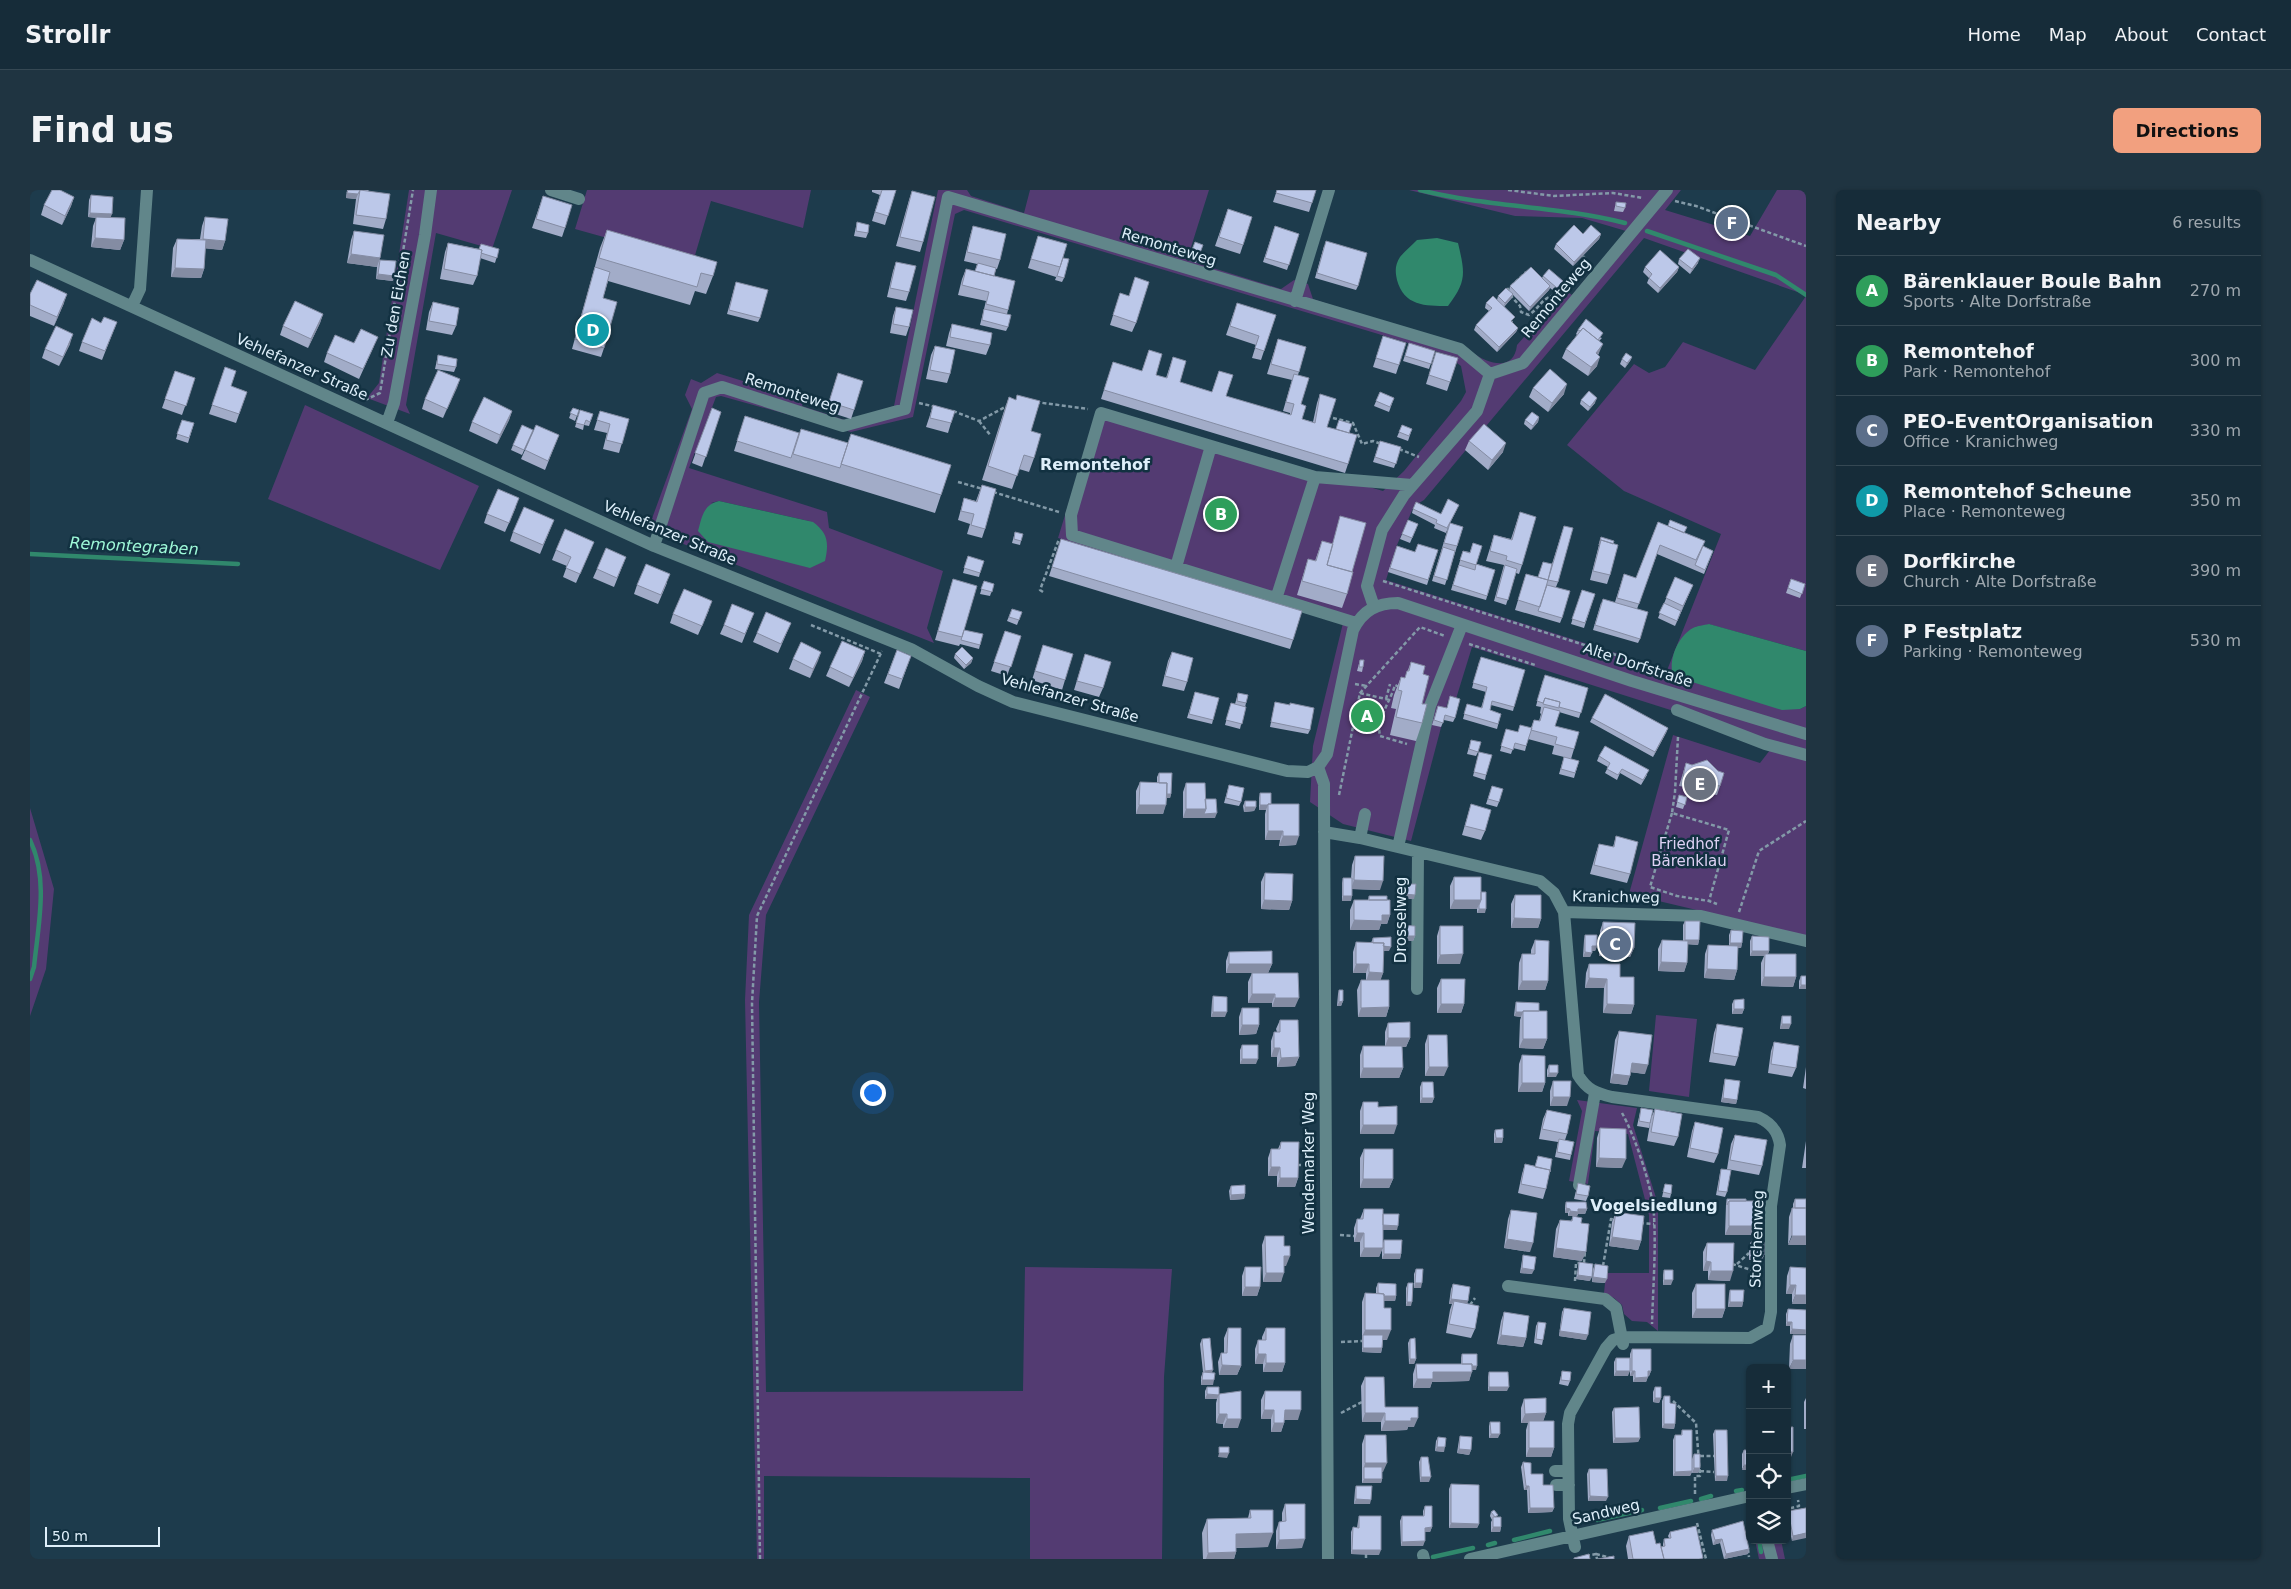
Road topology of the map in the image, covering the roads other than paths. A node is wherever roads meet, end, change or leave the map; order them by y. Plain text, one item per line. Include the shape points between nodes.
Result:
1 (147, 190) edge
2 (431, 190) edge
3 (551, 190) edge
4 (1329, 190) edge
5 (1667, 190) edge
6 (949, 193) edge
7 (579, 198) dead end
8 (30, 260) edge
9 (1295, 302) junction
10 (132, 306) junction
11 (1490, 374) junction
12 (386, 423) junction
13 (1211, 446) junction
14 (1315, 477) junction
15 (1412, 486) junction
16 (654, 546) junction
17 (1176, 567) junction
18 (1276, 599) junction
19 (1374, 607) junction
20 (1356, 623) junction
21 (1462, 624) junction
22 (1677, 710) dead end
23 (1806, 734) edge
24 (1806, 755) edge
25 (1318, 767) junction
26 (1365, 814) dead end
27 (1324, 832) junction
28 (1360, 838) junction
29 (1398, 847) junction
30 (1418, 852) junction
31 (1564, 912) junction
32 (1806, 941) edge
33 (1417, 989) dead end
34 (1594, 1093) junction
35 (1579, 1185) edge
36 (1508, 1286) dead end
37 (1623, 1341) junction
38 (1555, 1471) dead end
39 (1568, 1471) junction
40 (1806, 1484) edge
41 (1791, 1487) edge
42 (1746, 1493) edge
43 (1568, 1543) junction
44 (1768, 1544) edge
45 (1510, 1550) edge
46 (1328, 1559) edge
47 (1470, 1559) edge
48 (1772, 1559) edge

1 - 10 street via 140,289
2 - 12 street, Zu den Eichen via 394,403
3 - 7 street
4 - 9 street
5 - 11 street, Remonteweg via 1523,363
6 - 9 street, Remonteweg
6 - 16 street, Remonteweg via 905,409 843,426 722,387 704,393
8 - 10 street, Vehlefanzer Straße
9 - 11 street, Remonteweg via 1460,349
10 - 12 street, Vehlefanzer Straße
11 - 15 street via 1477,411
12 - 16 street, Vehlefanzer Straße
13 - 14 street
13 - 17 street
13 - 17 street via 1101,413 1071,515 1072,535
14 - 15 street via 1397,482
14 - 18 street
15 - 19 street via 1382,530 1367,586
16 - 25 street, Vehlefanzer Straße via 911,649 1012,702 1288,771 1308,772
17 - 18 street
18 - 20 street
19 - 20 street
19 - 21 street, Alte Dorfstraße via 1385,603 1398,604
20 - 25 street via 1327,754
21 - 23 street, Alte Dorfstraße
21 - 29 street via 1430,706
22 - 24 street via 1765,744
25 - 27 street, Wendemarker Weg via 1324,784
26 - 28 street
27 - 28 street, Kranichweg
27 - 46 street, Wendemarker Weg
28 - 29 street, Kranichweg
29 - 30 street, Kranichweg
30 - 31 street, Kranichweg via 1540,881 1554,893
30 - 33 street, Drosselweg
31 - 32 street, Kranichweg via 1701,916
31 - 34 street via 1578,1075 1584,1086
34 - 35 street
34 - 37 street, Storchenweg via 1758,1117 1779,1136 1770,1208 1772,1272 1767,1301 1774,1324 1750,1341 1652,1338
36 - 37 street via 1579,1289 1596,1294 1616,1308
37 - 39 street via 1613,1340 1606,1348 1570,1413
38 - 39 street
39 - 43 street via 1562,1485 1569,1519
40 - 41 street
42 - 43 street, Sandweg via 1722,1496 1697,1508
43 - 45 street, Sandweg
44 - 48 street
45 - 47 street, Sandweg via 1482,1550

